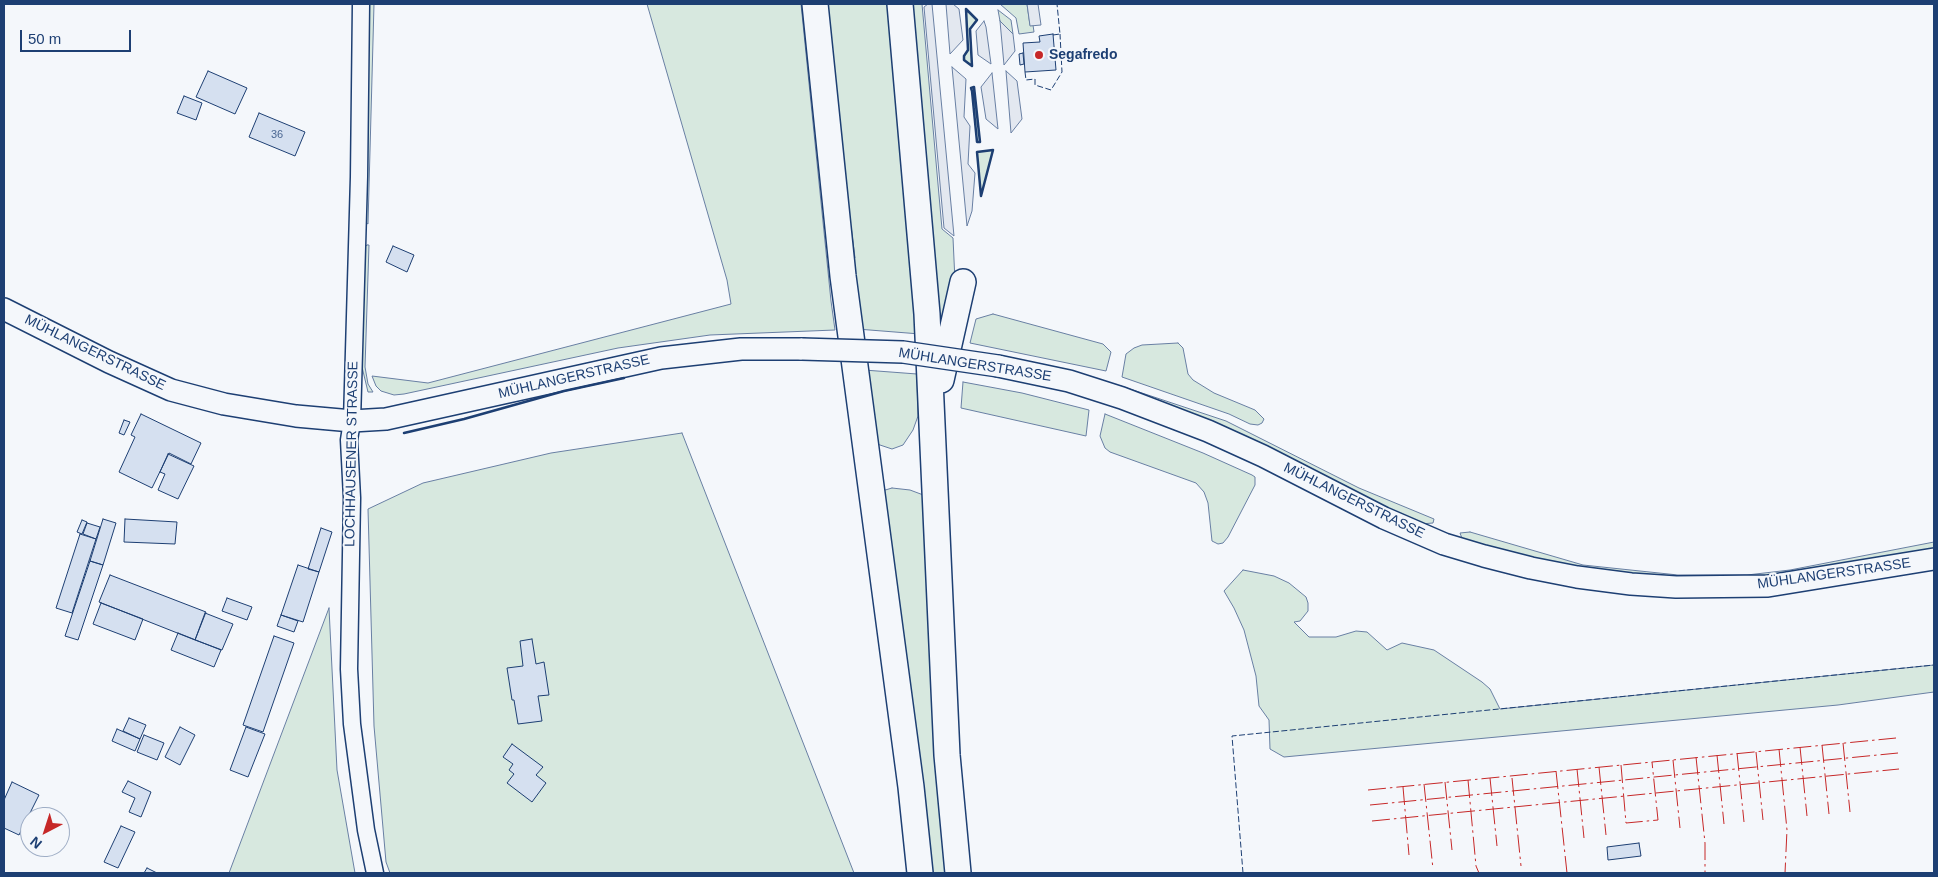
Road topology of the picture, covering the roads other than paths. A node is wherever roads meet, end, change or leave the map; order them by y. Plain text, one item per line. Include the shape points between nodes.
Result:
1 (361, 4) edge
2 (814, 4) edge
3 (900, 4) edge
4 (964, 282) dead end
5 (4, 309) edge
6 (932, 416) junction
7 (352, 421) junction
8 (1934, 559) edge
9 (375, 873) edge
10 (920, 873) edge
11 (958, 873) edge

1 - 7 street, LOCHHAUSENER STRASSE
2 - 10 highway via 843,276
3 - 6 highway via 927,314
4 - 6 highway
5 - 7 main road, MÜHLANGERSTRASSE via 171,390 230,405
6 - 11 highway via 947,755
7 - 8 main road, MÜHLANGERSTRASSE, bridge via 386,419 661,358 741,349 903,352 998,366 1069,381 1139,404 1263,456 1384,518 1435,540 1531,568 1577,577 1676,587 1768,586
7 - 9 street, LOCHHAUSENER STRASSE via 349,440 352,498 349,668 352,724

